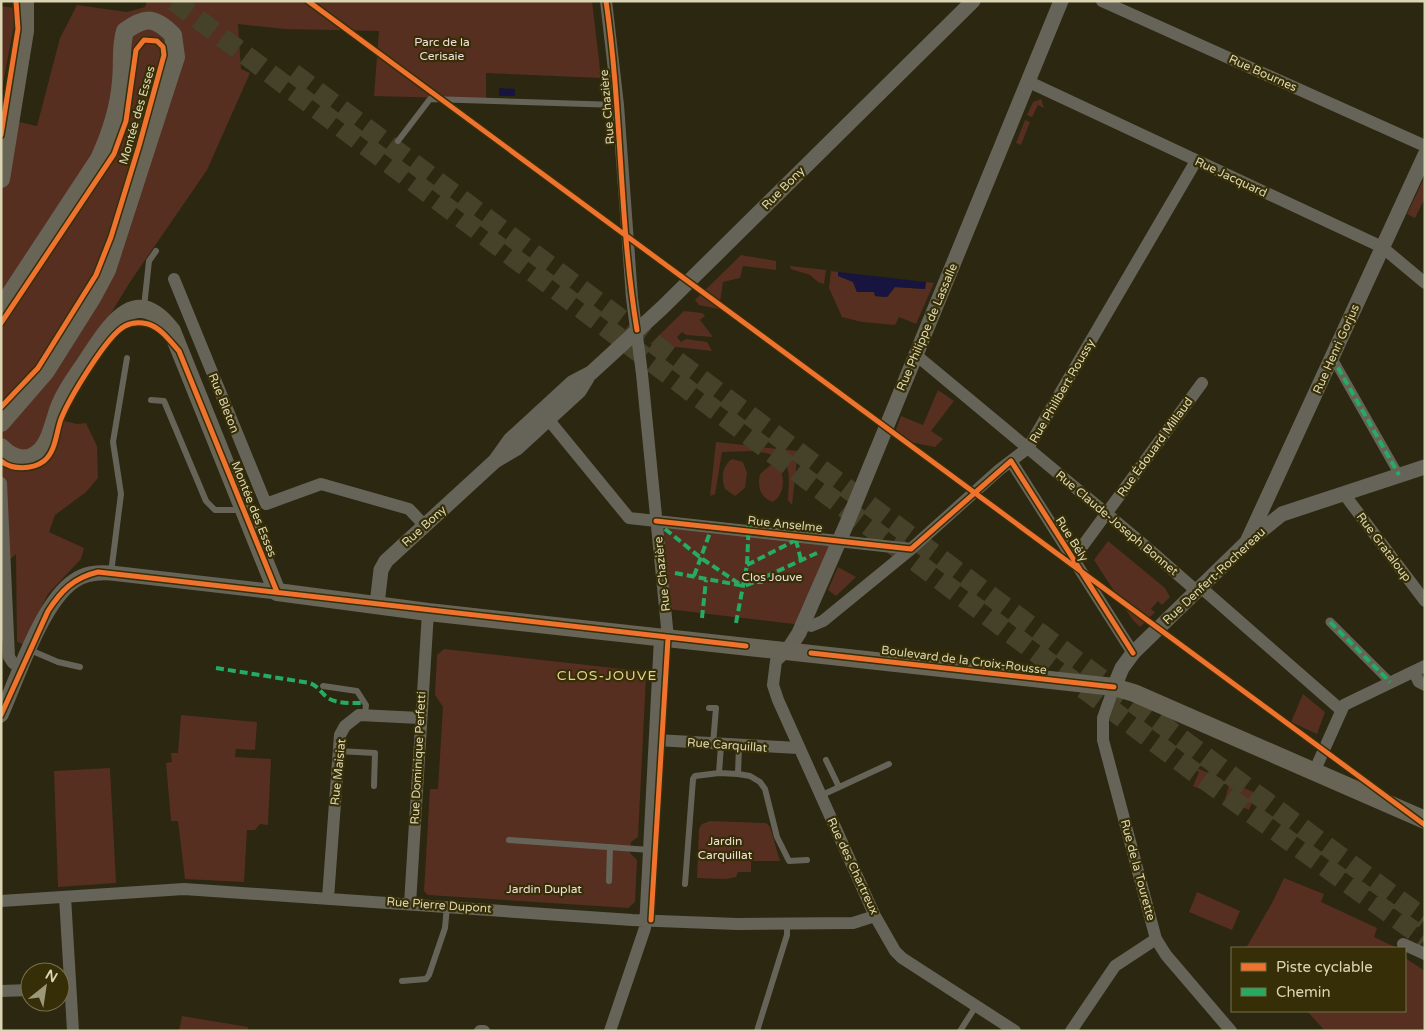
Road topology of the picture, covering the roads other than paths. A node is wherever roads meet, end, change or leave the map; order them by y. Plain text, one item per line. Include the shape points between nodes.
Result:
1 (25, 1) edge
2 (606, 1) edge
3 (973, 1) edge
4 (1061, 1) edge
5 (1102, 1) edge
6 (1029, 82) junction
7 (618, 105) junction
8 (398, 142) dead end
9 (1425, 146) edge
10 (1425, 155) edge
11 (1196, 161) junction
12 (1, 179) edge
13 (1382, 247) junction
14 (156, 251) dead end
15 (174, 279) dead end
16 (1425, 283) edge
17 (1, 308) edge
18 (144, 308) junction
19 (637, 330) junction
20 (916, 354) junction
21 (127, 358) dead end
22 (1332, 358) junction
23 (1202, 384) dead end
24 (152, 400) dead end
25 (545, 415) junction
26 (1, 423) edge
27 (1, 447) edge
28 (1028, 448) junction
29 (1011, 461) junction
30 (1425, 467) edge
31 (1399, 476) junction
32 (1, 483) edge
33 (1344, 494) junction
34 (1266, 502) junction
35 (243, 510) junction
36 (1107, 513) junction
37 (1282, 514) junction
38 (656, 520) junction
39 (425, 526) junction
40 (839, 540) junction
41 (1247, 542) junction
42 (911, 549) junction
43 (1073, 559) junction
44 (110, 573) junction
45 (1199, 589) junction
46 (276, 592) junction
47 (1425, 601) edge
48 (377, 604) junction
49 (428, 612) junction
50 (1330, 622) dead end
51 (803, 623) junction
52 (664, 638) junction
53 (30, 650) junction
54 (788, 650) junction
55 (1133, 653) junction
56 (80, 667) dead end
57 (22, 668) junction
58 (1419, 669) edge
59 (1390, 682) junction
60 (1425, 685) edge
61 (323, 686) dead end
62 (1114, 687) junction
63 (709, 708) dead end
64 (1341, 710) junction
65 (365, 714) junction
66 (1, 715) edge
67 (420, 718) junction
68 (656, 740) junction
69 (717, 745) junction
70 (739, 746) junction
71 (798, 748) junction
72 (338, 750) junction
73 (826, 760) dead end
74 (889, 764) dead end
75 (719, 772) junction
76 (1314, 772) junction
77 (738, 774) junction
78 (374, 786) dead end
79 (838, 787) junction
80 (820, 796) junction
81 (1425, 820) edge
82 (510, 840) dead end
83 (610, 847) junction
84 (650, 850) junction
85 (807, 860) dead end
86 (609, 881) dead end
87 (685, 884) dead end
88 (65, 897) junction
89 (328, 898) junction
90 (1, 900) edge
91 (410, 904) junction
92 (447, 906) junction
93 (875, 916) junction
94 (646, 920) junction
95 (787, 924) junction
96 (1156, 939) junction
97 (1403, 944) dead end
98 (1425, 954) edge
99 (65, 962) edge
100 (402, 981) dead end
101 (20, 991) edge
102 (1, 992) edge
103 (976, 1006) junction
104 (69, 1012) edge
105 (73, 1031) edge
106 (610, 1031) edge
107 (757, 1031) edge
108 (960, 1031) edge
109 (1015, 1031) edge
110 (1071, 1031) edge
111 (1231, 1031) edge

1 - 12 main road via 25,31
2 - 7 street, Rue Chazière
3 - 19 street, Rue Bony
4 - 6 street, Rue Philippe de Lassalle
5 - 9 street, Rue Bournes
6 - 11 street, Rue Jacquard
6 - 20 street, Rue Philippe de Lassalle
7 - 8 lane via 430,99
7 - 19 street, Rue Chazière
10 - 13 street, Rue Henri Gorjus
11 - 13 street, Rue Jacquard
11 - 28 street, Rue Philibert Roussy
13 - 16 street, Rue Jacquard
13 - 22 street, Rue Henri Gorjus
14 - 18 lane via 149,261
15 - 39 street, Rue Bleton via 266,504 321,484 409,509
17 - 26 main road, Montée des Esses via 99,159 109,138 118,113 121,47 125,31 140,21 151,20 163,25 174,35 176,57 107,270 46,371
18 - 27 main road via 132,310 107,331 68,389 39,453 19,459
18 - 35 main road, Montée des Esses via 162,317 172,331
19 - 25 street, Rue Bony via 591,373 579,391
19 - 38 street, Rue Chazière
20 - 28 street, Rue Claude-Joseph Bonnet
20 - 40 street, Rue Philippe de Lassalle
21 - 44 lane via 112,442 121,494
22 - 31 street
22 - 34 street, Rue Henri Gorjus
23 - 36 street, Rue Édouard Millaud
24 - 35 lane via 164,401 206,501 215,510
25 - 38 street, Rue Anselme via 629,518
25 - 39 street, Rue Bony via 517,448 495,461
28 - 29 street, Rue Philibert Roussy
28 - 36 street, Rue Claude-Joseph Bonnet
29 - 42 street, Rue Philibert Roussy
29 - 43 street, Rue Bély
30 - 31 street, Rue Denfert-Rochereau
31 - 33 street, Rue Denfert-Rochereau
32 - 57 street via 9,657
33 - 37 street, Rue Denfert-Rochereau
33 - 47 street, Rue Grataloup
34 - 37 street
34 - 41 street, Rue Henri Gorjus
35 - 46 main road, Montée des Esses
36 - 43 street, Rue Édouard Millaud
36 - 45 street, Rue Claude-Joseph Bonnet via 1192,587
37 - 41 street, Rue Denfert-Rochereau
38 - 40 street, Rue Anselme
38 - 52 street, Rue Chazière
39 - 48 street, Rue Bony via 383,565
40 - 42 street, Rue Anselme
40 - 51 street, Rue Philippe de Lassalle
41 - 45 street, Rue Denfert-Rochereau
42 - 51 street, Rue Philibert Roussy via 823,621 811,626
43 - 55 street, Rue Bély
44 - 46 street, Boulevard de la Croix-Rousse
44 - 53 street, Boulevard de la Croix-Rousse via 98,572 74,580 56,598
45 - 55 street, Rue Denfert-Rochereau
45 - 64 street, Rue Claude-Joseph Bonnet via 1209,594
46 - 48 main road, Boulevard de la Croix-Rousse
48 - 49 main road, Boulevard de la Croix-Rousse
49 - 52 main road, Boulevard de la Croix-Rousse
49 - 67 street, Rue Dominique Perfetti
50 - 59 street
51 - 54 street, Rue Philippe de Lassalle
52 - 54 main road, Boulevard de la Croix-Rousse
52 - 68 street, Rue Chazière via 657,670
53 - 56 lane
53 - 57 street
54 - 62 main road, Boulevard de la Croix-Rousse
54 - 71 street, Rue des Chartreux via 776,661 773,686
55 - 62 street, Rue Denfert-Rochereau
57 - 66 street
58 - 59 street
58 - 60 street via 1419,682
59 - 64 street via 1344,704
61 - 65 lane via 357,691 366,705
62 - 76 main road, Boulevard de la Croix-Rousse
62 - 96 street, Rue de la Tourette via 1103,718 1103,740
63 - 69 lane via 716,708
64 - 76 street
65 - 67 street
65 - 72 street, Rue Maisiat via 358,715 345,726
67 - 91 street, Rue Dominique Perfetti
68 - 69 street, Rue Carquillat
68 - 84 street, Rue Chazière
69 - 70 street, Rue Carquillat
69 - 75 lane
70 - 71 street, Rue Carquillat
70 - 77 lane
71 - 80 street, Rue des Chartreux
72 - 78 lane via 375,753
72 - 89 street, Rue Maisiat
73 - 79 lane
74 - 79 lane
75 - 77 lane
75 - 87 lane via 693,779
76 - 81 main road, Boulevard de la Croix-Rousse
77 - 85 lane via 750,776 765,789 778,837 789,861
79 - 80 lane
80 - 93 street, Rue des Chartreux
82 - 83 lane
83 - 84 lane
83 - 86 lane
84 - 94 street, Rue Chazière
88 - 89 street, Rue Pierre Dupont via 184,889
88 - 90 street, Rue Pierre Dupont
88 - 99 street
89 - 91 street, Rue Pierre Dupont
91 - 92 street, Rue Pierre Dupont
92 - 94 street, Rue Pierre Dupont
92 - 100 lane via 445,928 429,975
93 - 95 street, Rue Pierre Dupont via 853,923
93 - 103 street, Rue des Chartreux via 902,958
94 - 95 street, Rue Pierre Dupont
94 - 106 street, Rue Chazière
95 - 107 lane via 787,936
96 - 110 street via 1115,966
96 - 111 street, Rue de la Tourette
97 - 98 street
101 - 102 street
103 - 108 lane
103 - 109 street, Rue des Chartreux
104 - 105 street

